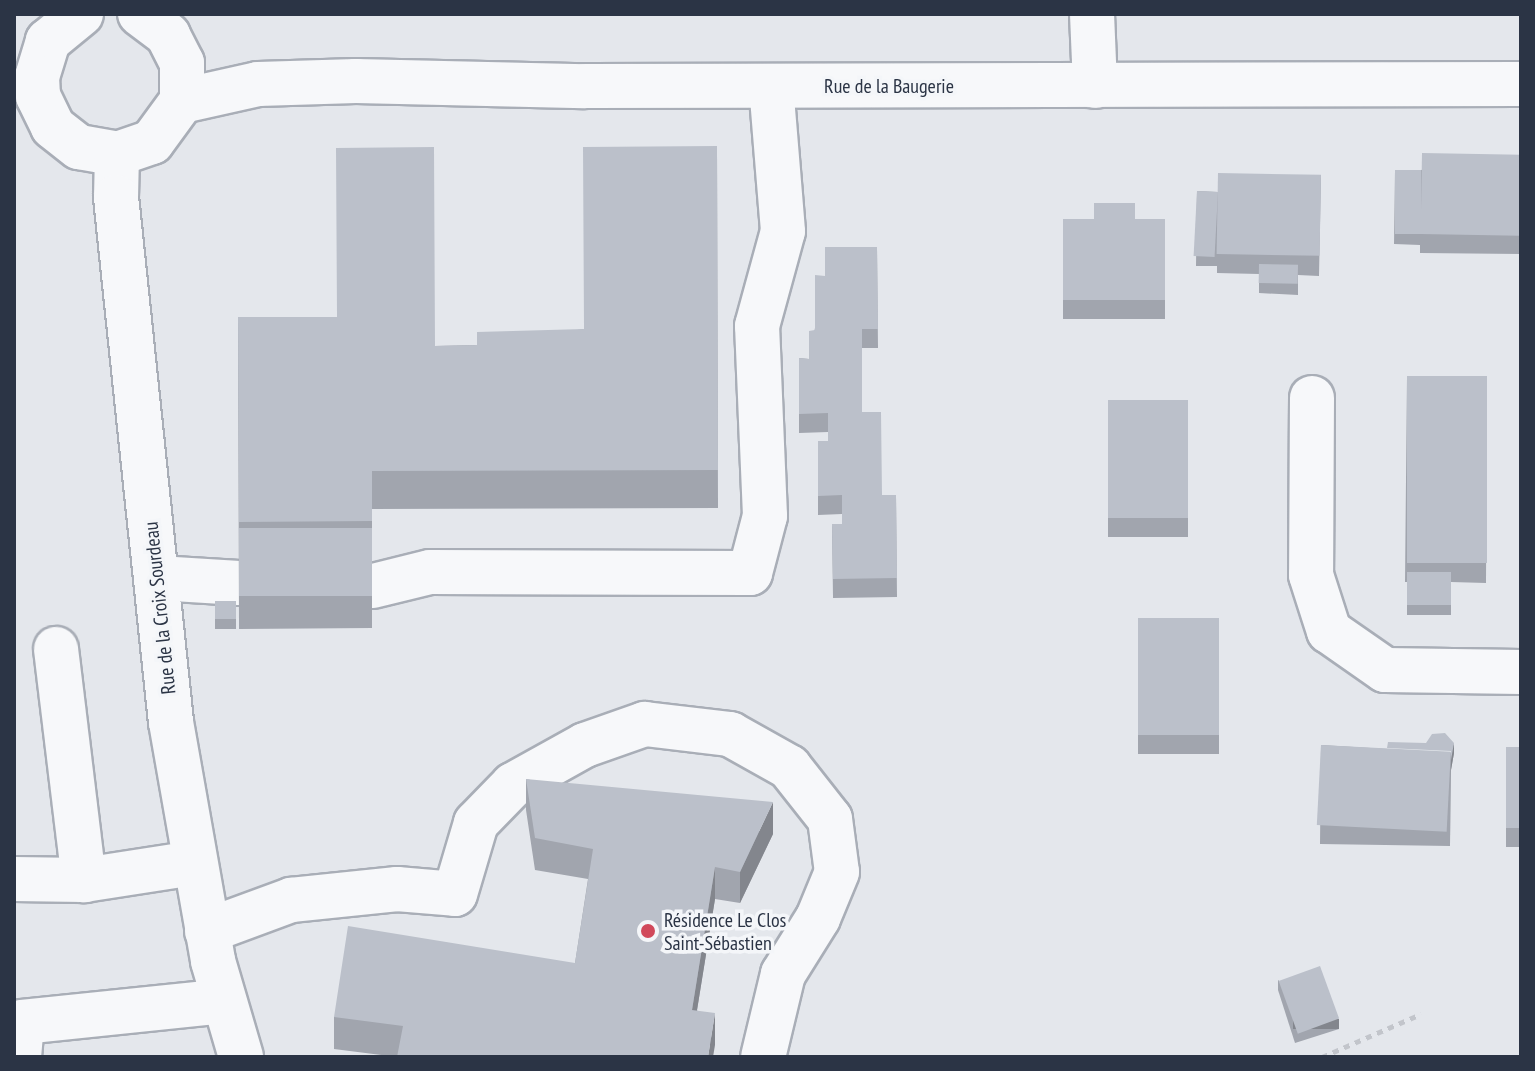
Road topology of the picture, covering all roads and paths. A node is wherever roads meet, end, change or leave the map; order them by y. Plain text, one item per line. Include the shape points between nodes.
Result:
1 (81, 14) edge
2 (140, 14) edge
3 (1092, 14) edge
4 (26, 76) edge
5 (182, 82) junction
6 (1521, 84) edge
7 (771, 86) junction
8 (1095, 86) junction
9 (117, 154) junction
10 (1312, 398) dead end
11 (158, 578) junction
12 (239, 583) edge
13 (373, 586) edge
14 (56, 649) dead end
15 (1521, 672) edge
16 (194, 863) junction
17 (14, 879) edge
18 (84, 880) junction
19 (207, 931) junction
20 (224, 1001) junction
21 (1421, 1014) dead end
22 (19, 1057) edge
23 (241, 1057) edge
24 (763, 1057) edge
25 (1322, 1057) edge

1 - 4 street via 48,41
2 - 5 street via 168,35
3 - 8 street
4 - 9 street via 53,127 79,147
5 - 7 street, Rue de la Baugerie
5 - 9 street via 152,142
6 - 8 street, Rue de la Baugerie
7 - 8 street, Rue de la Baugerie
7 - 13 street via 783,231 757,326 765,516 750,573 430,572
9 - 11 street, Rue de la Croix Sourdeau via 116,197
10 - 15 street via 1311,575 1329,631 1385,670
11 - 12 street
11 - 16 street, Rue de la Croix Sourdeau via 171,722
14 - 18 street
16 - 18 street
16 - 19 street, Rue de la Croix Sourdeau
17 - 18 street
19 - 20 street, Rue de la Croix Sourdeau
19 - 24 street via 291,900 397,889 455,894 476,823 513,785 585,745 645,724 730,734 789,767 830,819 837,872 818,918 783,974
20 - 22 street via 22,1022
20 - 23 street, Rue de la Croix Sourdeau
21 - 25 path

